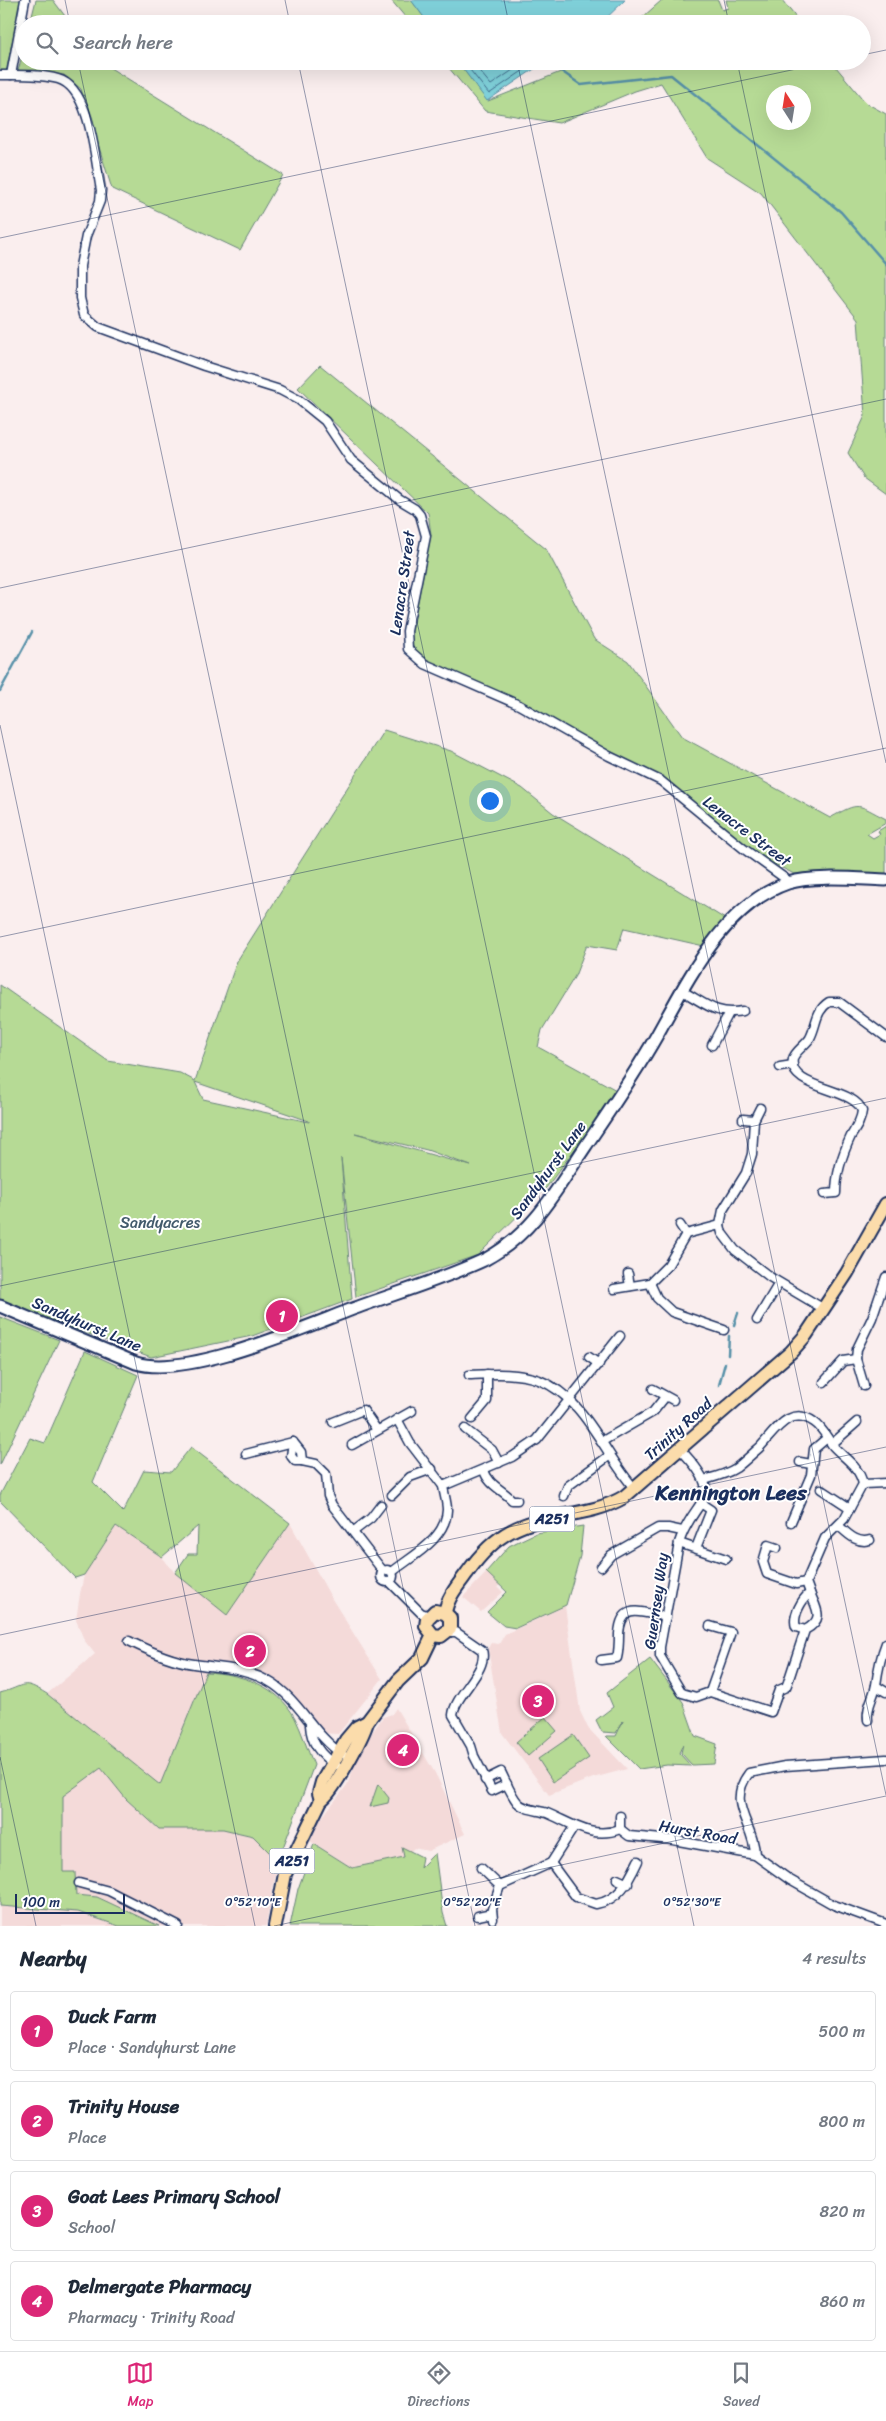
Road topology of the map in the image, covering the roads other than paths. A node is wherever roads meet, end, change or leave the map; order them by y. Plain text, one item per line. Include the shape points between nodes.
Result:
1 (25, 0) edge
2 (22, 15) edge
3 (15, 54) edge
4 (0, 75) edge
5 (11, 75) junction
6 (886, 880) edge
7 (790, 882) junction
8 (682, 991) junction
9 (743, 1011) dead end
10 (729, 1013) junction
11 (886, 1037) edge
12 (712, 1045) dead end
13 (793, 1065) junction
14 (780, 1067) dead end
15 (760, 1108) dead end
16 (743, 1119) dead end
17 (754, 1120) junction
18 (824, 1194) dead end
19 (886, 1204) edge
20 (680, 1225) dead end
21 (720, 1225) junction
22 (686, 1234) junction
23 (628, 1274) dead end
24 (886, 1277) edge
25 (650, 1283) junction
26 (780, 1283) junction
27 (630, 1286) junction
28 (614, 1289) dead end
29 (0, 1306) edge
30 (824, 1310) junction
31 (757, 1320) dead end
32 (724, 1330) dead end
33 (620, 1336) dead end
34 (589, 1357) dead end
35 (856, 1359) junction
36 (599, 1364) junction
37 (486, 1374) junction
38 (470, 1375) dead end
39 (824, 1382) dead end
40 (864, 1386) dead end
41 (653, 1388) dead end
42 (570, 1401) junction
43 (412, 1412) dead end
44 (398, 1419) junction
45 (472, 1419) dead end
46 (333, 1422) dead end
47 (857, 1422) dead end
48 (465, 1429) dead end
49 (377, 1430) junction
50 (830, 1441) junction
51 (601, 1442) junction
52 (352, 1445) dead end
53 (680, 1449) junction
54 (246, 1454) dead end
55 (609, 1456) junction
56 (800, 1462) dead end
57 (499, 1463) junction
58 (811, 1464) junction
59 (432, 1469) junction
60 (484, 1470) junction
61 (704, 1480) junction
62 (886, 1483) edge
63 (863, 1484) junction
64 (444, 1486) junction
65 (635, 1489) junction
66 (822, 1489) dead end
67 (392, 1495) dead end
68 (564, 1496) dead end
69 (517, 1500) dead end
70 (702, 1504) junction
71 (381, 1505) dead end
72 (850, 1508) junction
73 (791, 1522) dead end
74 (839, 1526) junction
75 (354, 1531) junction
76 (682, 1532) junction
77 (870, 1540) dead end
78 (679, 1543) junction
79 (696, 1548) junction
80 (777, 1548) dead end
81 (726, 1559) dead end
82 (601, 1567) dead end
83 (383, 1571) junction
84 (392, 1572) junction
85 (390, 1582) junction
86 (806, 1582) junction
87 (810, 1593) junction
88 (445, 1612) junction
89 (429, 1616) junction
90 (666, 1617) junction
91 (710, 1626) dead end
92 (806, 1630) junction
93 (448, 1632) junction
94 (433, 1635) junction
95 (129, 1641) dead end
96 (886, 1643) edge
97 (601, 1660) dead end
98 (876, 1686) junction
99 (710, 1692) junction
100 (886, 1692) edge
101 (868, 1720) dead end
102 (310, 1725) junction
103 (886, 1758) edge
104 (341, 1761) junction
105 (485, 1780) junction
106 (507, 1784) junction
107 (620, 1816) dead end
108 (574, 1828) junction
109 (620, 1829) junction
110 (755, 1855) junction
111 (638, 1860) dead end
112 (551, 1864) junction
113 (481, 1868) dead end
114 (617, 1879) dead end
115 (79, 1884) dead end
116 (628, 1884) junction
117 (500, 1886) junction
118 (478, 1916) dead end
119 (886, 1924) edge
120 (178, 1926) edge
121 (275, 1926) edge

1 - 2 street
3 - 5 street
4 - 5 street, Lenacre Street
5 - 7 street, Lenacre Street via 60,79 74,91 85,109 101,190 80,266 81,307 89,321 204,366 280,390 313,409 351,460 420,515 426,536 406,637 413,655 438,671 519,705 660,781
6 - 7 street, Sandyhurst Lane
7 - 8 street, Sandyhurst Lane via 760,898 727,924 706,950
8 - 10 street via 717,1011
8 - 29 street, Sandyhurst Lane via 614,1105 541,1213 515,1240 478,1262 253,1346 165,1366 148,1367 136,1363
9 - 10 street
10 - 12 street
11 - 13 street via 839,1002 829,1002 820,1009 811,1037 794,1056
13 - 14 street
13 - 18 street via 803,1079 852,1099 862,1111 844,1153 836,1193
15 - 17 street
16 - 17 street
17 - 21 street via 752,1154 746,1173 726,1205
19 - 30 main road, Trinity Road / A251
20 - 22 street
21 - 22 street
21 - 26 street via 728,1244
22 - 25 street via 668,1265
23 - 27 street
24 - 35 street via 872,1318 860,1340
25 - 27 street
25 - 32 street via 666,1308
26 - 30 street
26 - 31 street
27 - 28 street
30 - 53 main road, Trinity Road / A251 via 791,1352
33 - 36 street
34 - 36 street
35 - 39 street via 843,1361
35 - 40 street
36 - 42 street
37 - 38 street
37 - 42 street via 538,1380
37 - 45 street via 487,1401
41 - 51 street via 669,1398 653,1412
42 - 51 street
42 - 57 street via 538,1440
43 - 44 street
44 - 49 street
44 - 59 street via 410,1443
46 - 49 street via 365,1409
47 - 50 street
48 - 57 street via 492,1450
49 - 52 street
50 - 58 street via 814,1449
50 - 61 street via 813,1421 792,1417 780,1423 759,1448 736,1467
50 - 63 street via 859,1471
51 - 55 street
53 - 61 street
53 - 65 main road, Trinity Road / A251
54 - 75 street via 293,1442 301,1452 302,1461 316,1464 326,1474 332,1505
55 - 65 street
55 - 68 street via 568,1486
56 - 58 street
57 - 60 street
58 - 73 street via 811,1475
59 - 64 street
59 - 67 street via 410,1478
60 - 64 street
60 - 69 street via 497,1489
61 - 70 street via 706,1490
62 - 63 street
63 - 72 street
64 - 84 street via 447,1509 442,1528 435,1538
65 - 88 main road, Trinity Road / A251 via 611,1505 534,1522 511,1531 477,1560 446,1603
66 - 72 street
70 - 76 street, Guernsey Way
70 - 79 street via 711,1510
71 - 75 street
72 - 74 street
74 - 77 street via 853,1538 864,1542
74 - 86 street via 826,1538
75 - 83 street
76 - 78 street, Guernsey Way
76 - 82 street via 658,1528 611,1555
78 - 79 street
78 - 90 street, Guernsey Way
79 - 81 street
80 - 86 street via 768,1545 763,1562 767,1574 796,1584
83 - 84 street
83 - 85 street via 382,1581
84 - 85 street
85 - 89 street
86 - 87 street, Guernsey Way
87 - 92 street, Guernsey Way via 819,1615 814,1625
87 - 92 street via 802,1599 794,1623
88 - 89 main road via 435,1611
88 - 93 main road via 451,1622
89 - 94 main road via 426,1626
90 - 97 street via 635,1611 626,1613 620,1622 617,1658
90 - 99 street, Guernsey Way via 660,1652 669,1672 685,1695 696,1697
91 - 99 street via 731,1632
92 - 99 street, Guernsey Way via 786,1687 779,1690 772,1712
93 - 94 main road via 441,1636
93 - 105 street via 462,1635 479,1646 484,1655 453,1715 472,1746
94 - 104 main road, A251 via 422,1658 398,1681 367,1722 357,1727
95 - 102 street via 189,1664 255,1674 282,1691
96 - 98 street via 877,1669
98 - 100 street
98 - 101 street
102 - 104 street
102 - 104 street via 317,1749
103 - 110 street via 785,1766 749,1773 740,1791 739,1803 755,1846
104 - 121 main road, A251 via 322,1782 321,1800 285,1874
105 - 106 street via 492,1791
105 - 106 street via 501,1772
106 - 108 street, Hurst Road via 523,1806 551,1815
107 - 109 street
108 - 109 street, Hurst Road via 603,1834
108 - 112 street
109 - 110 street, Hurst Road via 629,1836 673,1840
110 - 119 street, Hurst Road via 834,1905
111 - 116 street
112 - 116 street via 576,1897 585,1902 606,1902
112 - 117 street
113 - 117 street
114 - 116 street
115 - 120 street via 109,1891
117 - 118 street via 493,1916

